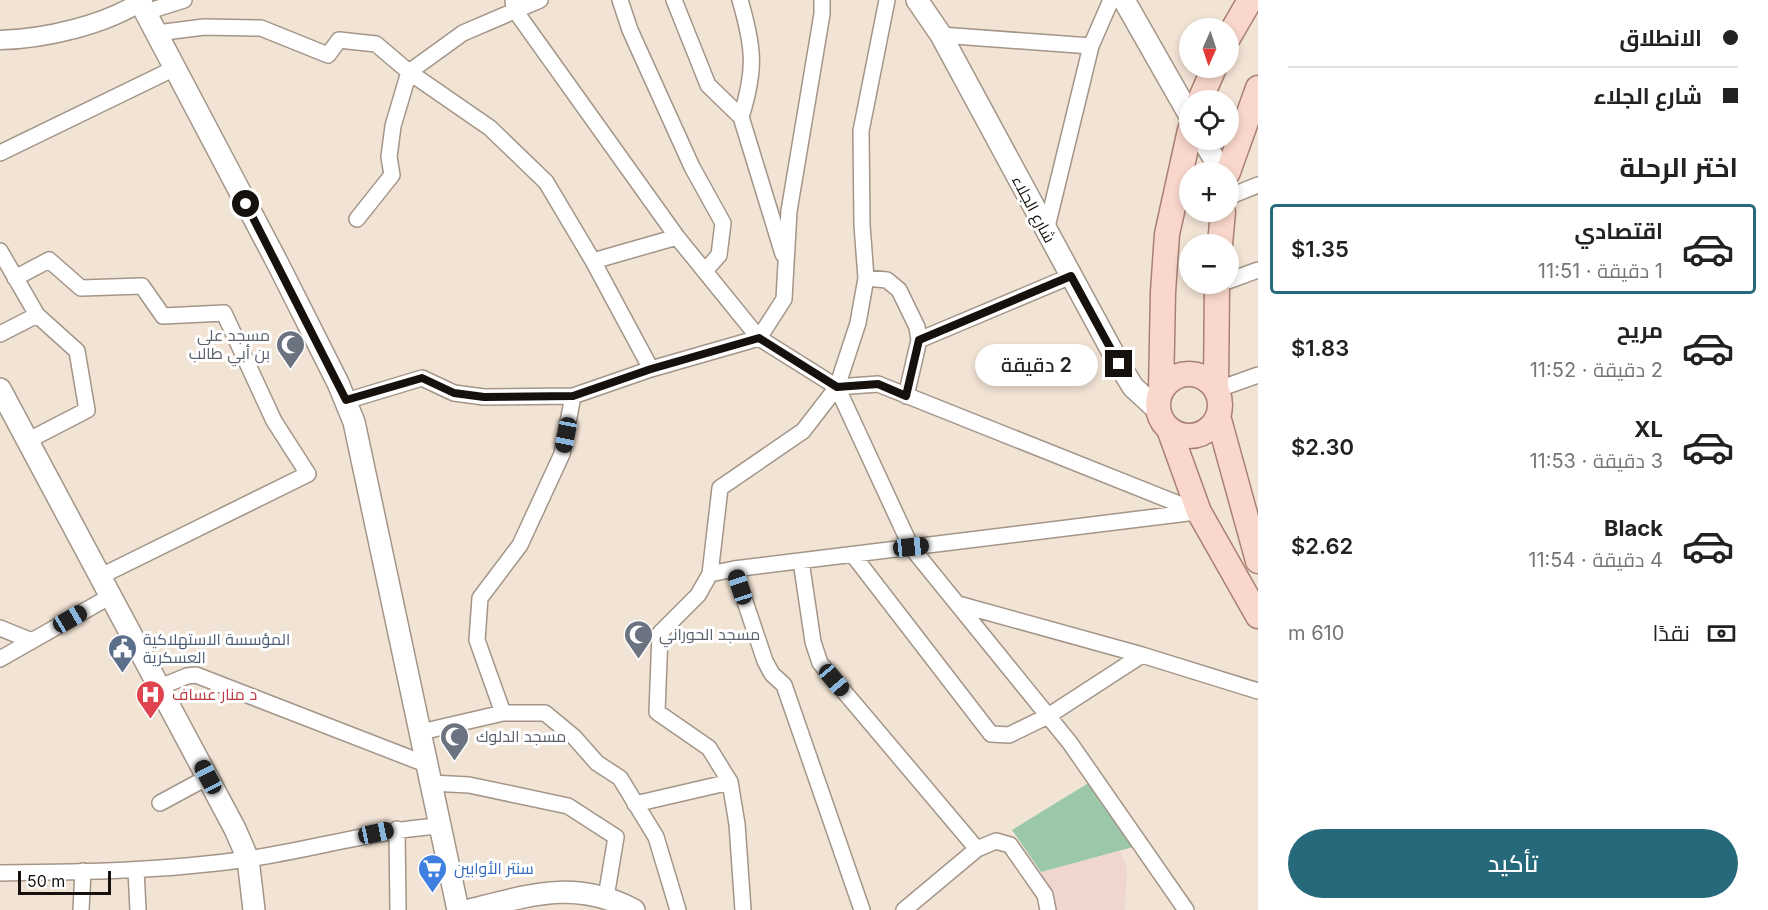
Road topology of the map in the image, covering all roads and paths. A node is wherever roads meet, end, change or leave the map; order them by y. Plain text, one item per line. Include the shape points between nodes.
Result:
1 (184, 0) edge
2 (540, 0) edge
3 (620, 0) edge
4 (674, 0) edge
5 (740, 0) edge
6 (822, 0) edge
7 (887, 0) edge
8 (917, 0) edge
9 (1112, 0) edge
10 (1124, 0) edge
11 (1250, 0) edge
12 (142, 3) edge
13 (513, 4) edge
14 (1239, 19) edge
15 (157, 33) junction
16 (941, 35) junction
17 (0, 40) edge
18 (1091, 46) junction
19 (175, 68) junction
20 (409, 72) junction
21 (1258, 88) edge
22 (1179, 97) edge
23 (741, 117) junction
24 (1186, 150) edge
25 (0, 153) edge
26 (1232, 162) edge
27 (1258, 185) edge
28 (1239, 193) edge
29 (357, 219) dead end
30 (1046, 231) junction
31 (677, 237) junction
32 (0, 251) edge
33 (593, 261) junction
34 (787, 268) junction
35 (705, 270) junction
36 (1258, 270) edge
37 (1071, 276) junction
38 (1239, 277) edge
39 (15, 278) junction
40 (866, 278) junction
41 (1221, 294) edge
42 (37, 315) junction
43 (0, 334) edge
44 (759, 338) junction
45 (919, 340) junction
46 (651, 369) junction
47 (1258, 375) edge
48 (837, 387) junction
49 (0, 389) edge
50 (1216, 390) junction
51 (573, 396) junction
52 (906, 396) junction
53 (346, 400) junction
54 (1163, 410) junction
55 (1218, 416) junction
56 (29, 441) junction
57 (1198, 512) junction
58 (911, 547) junction
59 (853, 555) junction
60 (801, 561) junction
61 (1258, 561) edge
62 (734, 569) junction
63 (710, 574) junction
64 (99, 577) junction
65 (109, 597) junction
66 (958, 604) junction
67 (1258, 615) edge
68 (0, 628) edge
69 (32, 641) junction
70 (1142, 655) junction
71 (0, 659) edge
72 (160, 687) junction
73 (1258, 691) edge
74 (503, 713) junction
75 (1048, 716) junction
76 (421, 732) junction
77 (430, 774) junction
78 (208, 777) junction
79 (730, 782) junction
80 (160, 803) dead end
81 (635, 804) junction
82 (441, 826) junction
83 (397, 829) junction
84 (977, 849) junction
85 (248, 859) junction
86 (136, 870) junction
87 (82, 871) junction
88 (0, 873) edge
89 (606, 897) junction
90 (525, 903) edge
91 (81, 910) edge
92 (138, 910) edge
93 (254, 910) edge
94 (398, 910) edge
95 (458, 910) edge
96 (470, 910) edge
97 (634, 910) edge
98 (678, 910) edge
99 (742, 910) edge
100 (862, 910) edge
101 (904, 910) edge
102 (1048, 910) edge
103 (1186, 910) edge

1 - 12 street
2 - 13 street
3 - 35 street via 692,167 723,223 719,255
4 - 23 street via 708,85
5 - 23 street via 753,44 751,84
6 - 34 street via 789,211
7 - 40 street via 861,131
8 - 16 main road, شارع الجلاء
9 - 18 street
10 - 22 main road
11 - 14 main road
12 - 15 main road
12 - 17 street via 64,31
13 - 20 street via 463,33
13 - 31 street
15 - 19 main road
15 - 20 street via 204,27 261,28 328,56 339,40 376,44
16 - 18 street
16 - 30 main road, شارع الجلاء
18 - 30 street
19 - 25 street
19 - 53 main road
20 - 29 street via 393,126 389,157 392,175
20 - 33 street via 490,128 546,182
21 - 26 main road
23 - 34 street
24 - 54 main road via 1167,234
27 - 28 street
30 - 37 main road, شارع الجلاء
31 - 33 street
31 - 35 street
32 - 39 street
33 - 46 street
34 - 44 street via 784,299
35 - 44 street
36 - 38 street
37 - 45 street
37 - 54 main road, شارع الجلاء via 1133,387
39 - 42 street
39 - 64 street via 49,260 81,288 142,286 163,316 224,313 274,421 308,474
40 - 45 street via 887,280 899,290 910,309
40 - 48 street via 858,323
41 - 50 main road
42 - 43 street
42 - 56 street via 77,351 87,410
44 - 46 street
44 - 48 street
45 - 52 street
46 - 51 street
47 - 50 street
48 - 52 street via 878,384
48 - 58 street
48 - 63 street via 803,430 720,488
49 - 56 main road
50 - 54 main road via 1202,378 1183,375 1167,384
50 - 55 main road
51 - 53 street via 484,397 454,393 422,378
51 - 74 street via 562,454 520,545 480,598 477,640
52 - 57 street
53 - 76 main road via 359,441
54 - 55 main road via 1187,436 1205,431
54 - 57 main road
55 - 61 main road
56 - 64 main road
57 - 58 street
57 - 67 main road
58 - 59 street
58 - 66 street
59 - 60 street
59 - 75 street via 991,734 1009,735
60 - 62 street
60 - 84 street via 813,642 820,663
62 - 63 street
62 - 100 street via 765,661 784,685
63 - 79 street via 698,595 660,633 657,712 709,748
64 - 65 main road
65 - 69 street
65 - 72 main road
66 - 70 street
66 - 75 street
68 - 69 street
69 - 71 street
70 - 73 street
70 - 75 street
72 - 77 street via 196,675
72 - 78 main road
74 - 76 street
74 - 81 street via 544,713 574,737 597,764 620,778
75 - 103 street
76 - 77 main road
77 - 82 main road
77 - 89 street via 568,806 616,837
78 - 80 street
78 - 85 main road
79 - 81 street
79 - 99 street via 737,824
81 - 98 street via 656,837
82 - 83 street
82 - 95 main road
83 - 85 street
83 - 94 street
84 - 101 street
84 - 102 street via 996,841 1010,845 1045,895
85 - 86 street
85 - 93 main road
86 - 87 street
86 - 92 street
87 - 88 street
87 - 91 street
89 - 90 main road via 565,891
89 - 97 main road
90 - 96 main road

